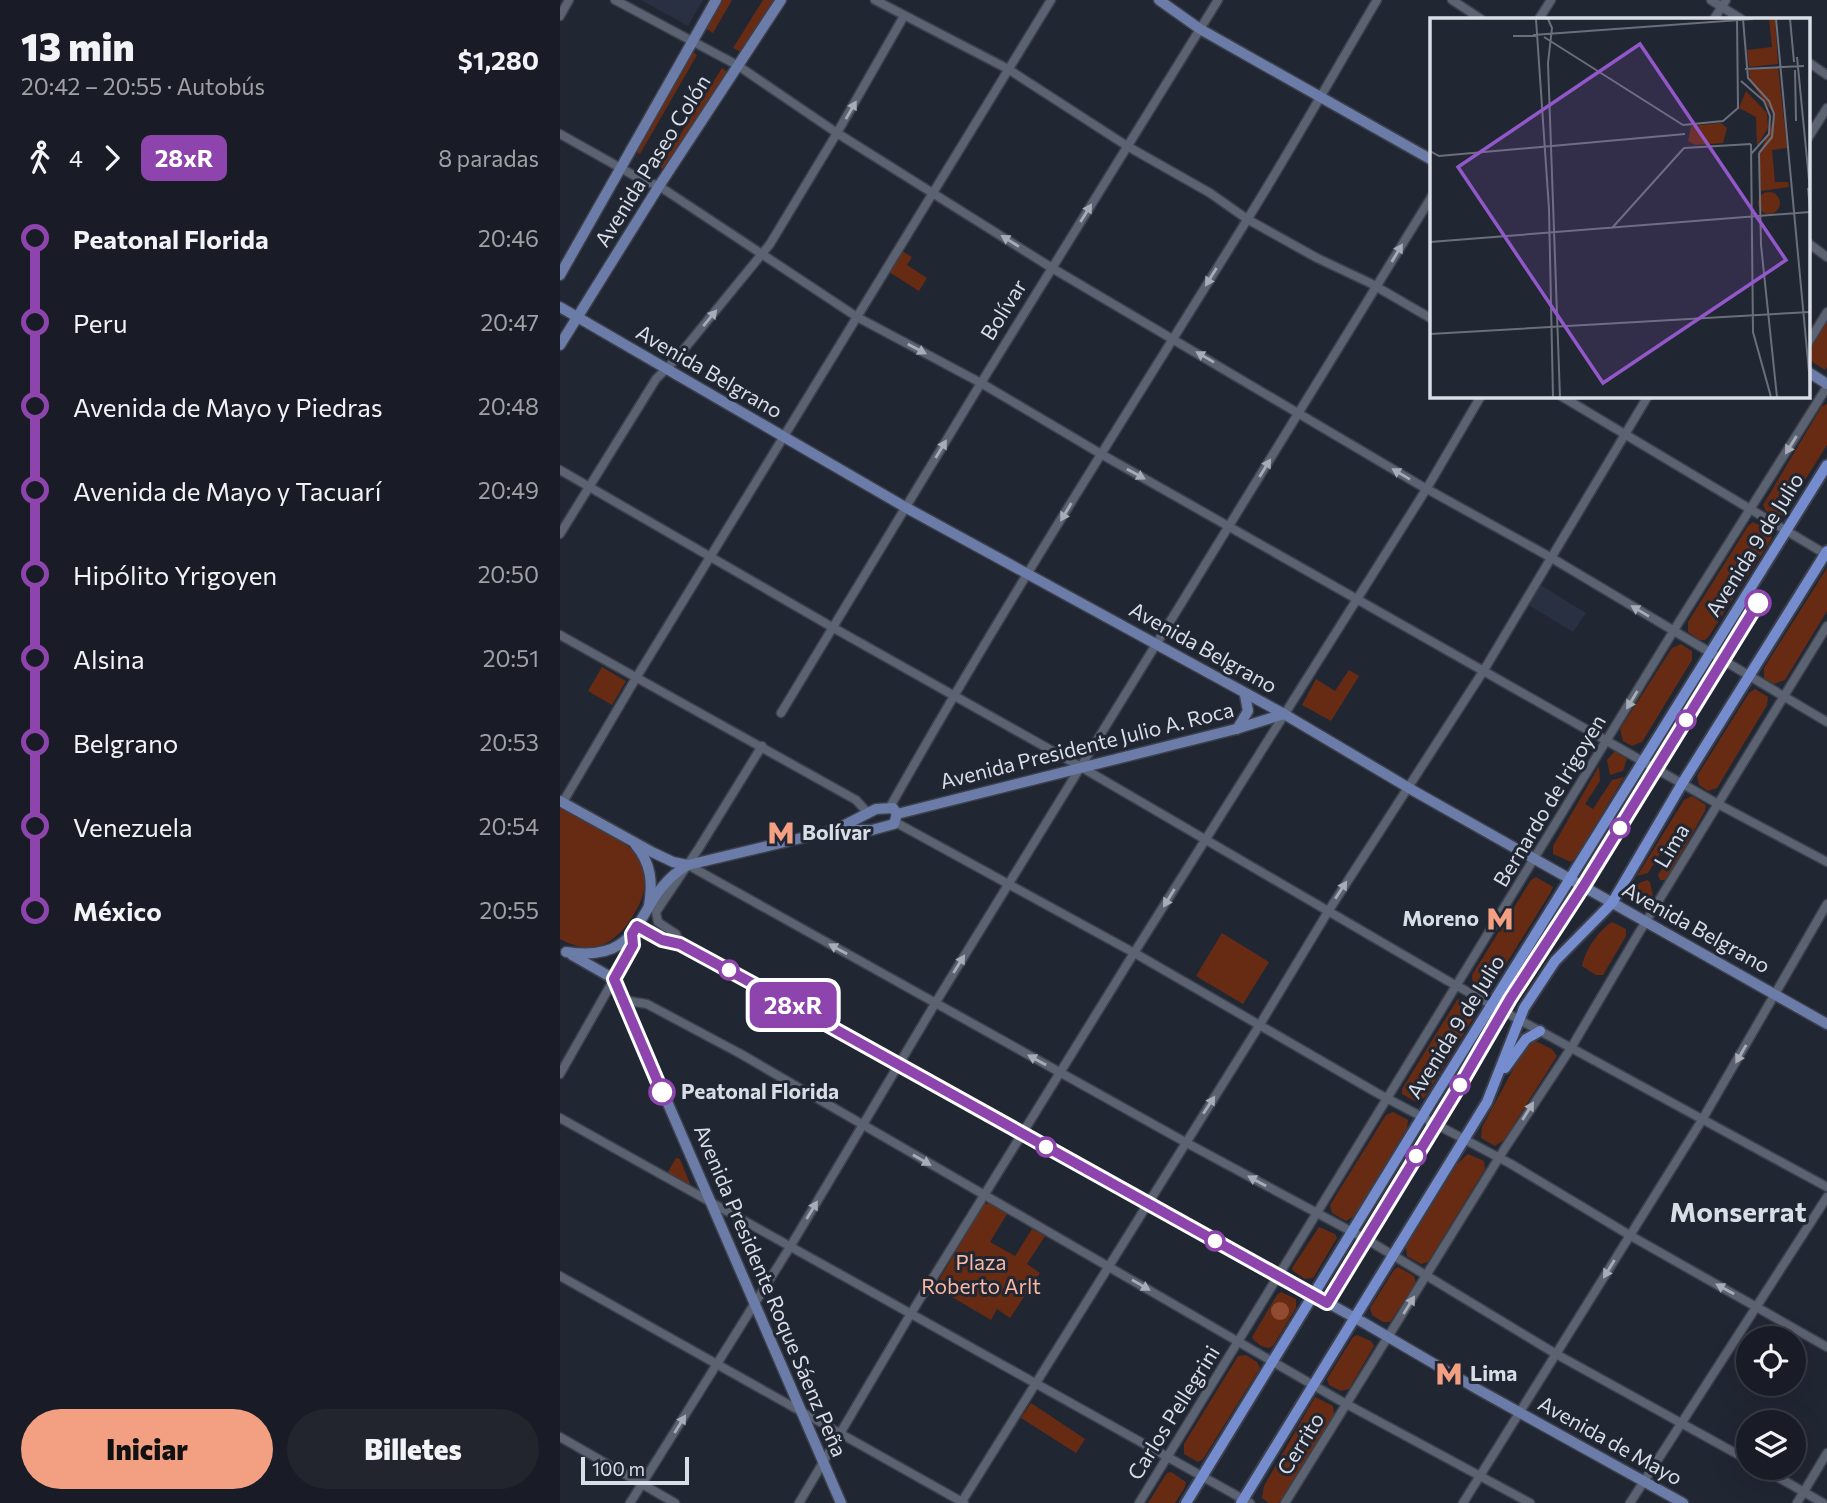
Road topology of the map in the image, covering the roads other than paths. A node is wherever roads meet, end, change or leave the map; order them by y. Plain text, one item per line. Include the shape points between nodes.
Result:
1 (569, 0) edge
2 (615, 0) edge
3 (716, 0) edge
4 (781, 0) edge
5 (875, 0) edge
6 (1159, 0) edge
7 (1218, 0) edge
8 (1377, 0) edge
9 (1452, 0) edge
10 (1551, 0) edge
11 (1711, 0) edge
12 (1049, 1) edge
13 (1724, 4) edge
14 (560, 16) edge
15 (904, 16) junction
16 (1479, 18) edge
17 (1540, 18) edge
18 (1740, 18) edge
19 (1200, 29) junction
20 (692, 42) junction
21 (1810, 63) edge
22 (737, 65) junction
23 (1008, 69) junction
24 (1827, 75) edge
25 (1319, 97) junction
26 (1827, 108) edge
27 (837, 133) junction
28 (560, 134) edge
29 (1810, 135) edge
30 (1127, 146) junction
31 (1430, 159) edge
32 (622, 169) junction
33 (659, 187) junction
34 (932, 192) junction
35 (1430, 199) edge
36 (1247, 219) junction
37 (1810, 244) edge
38 (761, 255) junction
39 (1827, 257) edge
40 (1052, 268) junction
41 (560, 275) edge
42 (1376, 287) junction
43 (560, 307) edge
44 (1827, 312) edge
45 (578, 317) junction
46 (857, 317) junction
47 (1430, 318) edge
48 (1172, 337) junction
49 (1810, 340) edge
50 (560, 345) edge
51 (665, 369) junction
52 (1810, 373) edge
53 (981, 383) junction
54 (1827, 385) edge
55 (1481, 397) edge
56 (1563, 397) edge
57 (1647, 397) edge
58 (1299, 413) junction
59 (1625, 433) junction
60 (783, 437) junction
61 (1101, 454) junction
62 (1827, 465) edge
63 (560, 470) edge
64 (589, 487) junction
65 (1427, 488) junction
66 (905, 507) junction
67 (1751, 510) junction
68 (1229, 526) junction
69 (1787, 531) junction
70 (560, 534) edge
71 (1826, 553) edge
72 (711, 557) junction
73 (1550, 557) junction
74 (1028, 574) junction
75 (1357, 599) junction
76 (1827, 626) edge
77 (832, 628) junction
78 (1674, 631) junction
79 (560, 635) edge
80 (1157, 645) junction
81 (1710, 653) junction
82 (1484, 670) junction
83 (1750, 677) junction
84 (636, 678) junction
85 (1245, 695) junction
86 (955, 696) junction
87 (1783, 697) junction
88 (781, 713) dead end
89 (1284, 714) junction
90 (1827, 722) edge
91 (1236, 729) junction
92 (1607, 740) junction
93 (762, 746) junction
94 (1643, 761) junction
95 (1081, 767) junction
96 (1683, 782) junction
97 (1408, 787) junction
98 (561, 802) edge
99 (1718, 804) junction
100 (868, 813) junction
101 (894, 814) junction
102 (835, 830) junction
103 (872, 830) junction
104 (629, 839) junction
105 (1205, 840) junction
106 (1535, 860) junction
107 (1827, 862) edge
108 (688, 865) junction
109 (1570, 880) junction
110 (1009, 884) junction
111 (1612, 903) junction
112 (1827, 904) edge
113 (649, 907) junction
114 (1329, 911) junction
115 (1646, 922) junction
116 (635, 930) junction
117 (680, 944) junction
118 (563, 950) edge
119 (1134, 953) junction
120 (614, 979) junction
121 (1458, 985) junction
122 (1775, 995) junction
123 (623, 1000) junction
124 (936, 1003) junction
125 (1493, 1004) junction
126 (1518, 1019) junction
127 (1827, 1024) edge
128 (1259, 1026) junction
129 (1540, 1031) junction
130 (1571, 1048) junction
131 (899, 1065) junction
132 (1060, 1072) junction
133 (560, 1074) edge
134 (1498, 1078) junction
135 (1388, 1098) junction
136 (1423, 1117) junction
137 (560, 1118) edge
138 (1702, 1120) junction
139 (863, 1126) junction
140 (1023, 1134) junction
141 (1464, 1140) junction
142 (1185, 1142) junction
143 (1499, 1158) junction
144 (1827, 1187) edge
145 (984, 1196) junction
146 (1827, 1197) edge
147 (711, 1203) junction
148 (1146, 1204) junction
149 (1317, 1214) junction
150 (1353, 1232) junction
151 (1630, 1236) junction
152 (790, 1247) junction
153 (1393, 1255) junction
154 (1108, 1265) junction
155 (560, 1276) edge
156 (1279, 1276) junction
157 (1427, 1276) junction
158 (1314, 1295) junction
159 (755, 1304) junction
160 (1758, 1308) junction
161 (910, 1315) junction
162 (1355, 1318) junction
163 (1389, 1338) junction
164 (1240, 1342) junction
165 (1827, 1347) edge
166 (1556, 1354) junction
167 (1273, 1361) junction
168 (717, 1363) junction
169 (1036, 1384) junction
170 (1313, 1385) junction
171 (1347, 1404) junction
172 (800, 1409) junction
173 (1520, 1413) junction
174 (1680, 1423) junction
175 (841, 1434) junction
176 (560, 1437) edge
177 (1827, 1452) edge
178 (1736, 1454) edge
179 (1167, 1458) junction
180 (823, 1463) junction
181 (1480, 1476) junction
182 (1202, 1477) junction
183 (1783, 1480) edge
184 (1644, 1481) junction
185 (642, 1484) junction
186 (1804, 1492) junction
187 (1245, 1502) edge
188 (631, 1503) edge
189 (675, 1503) edge
190 (799, 1503) edge
191 (841, 1503) edge
192 (962, 1503) edge
193 (1139, 1503) edge
194 (1186, 1503) edge
195 (1285, 1503) edge
196 (1463, 1503) edge
197 (1530, 1503) edge
198 (1630, 1503) edge
199 (1683, 1503) edge
200 (1797, 1503) edge
201 (1823, 1503) edge

1 - 14 street
2 - 20 street
3 - 20 main road, Avenida Paseo Colón
4 - 22 main road, Avenida Paseo Colón
5 - 15 street
6 - 19 main road
7 - 19 street, Bolívar
8 - 25 street
9 - 16 street
10 - 17 street
11 - 13 street
12 - 23 street
13 - 18 street
15 - 23 street
27 -> 15 street
19 - 25 main road
19 - 30 street, Bolívar
20 - 22 street
20 - 32 main road, Avenida Paseo Colón
21 - 24 street
22 - 27 street
22 - 33 main road, Avenida Paseo Colón
23 - 30 street
23 - 34 street
25 - 31 main road
25 - 36 street
26 - 29 street
27 - 34 street
27 - 38 street
28 - 32 street
30 - 36 street
40 -> 30 street, Bolívar
32 - 33 street
32 - 41 main road, Avenida Paseo Colón
33 - 38 street
33 - 45 main road, Avenida Paseo Colón
40 -> 34 street
34 - 46 street
42 -> 35 street
36 - 42 street
36 -> 48 street
37 - 39 street
38 - 46 street
51 -> 38 street
40 - 48 street
40 - 53 street, Bolívar
42 - 47 street
42 - 58 street
43 - 45 main road, Avenida Belgrano
44 - 49 street
45 - 50 main road, Avenida Paseo Colón
45 - 51 main road, Avenida Belgrano
46 -> 53 street
46 - 60 street
58 -> 48 street
48 - 61 street
51 - 60 main road, Avenida Belgrano
51 - 64 street
52 - 54 main road
53 - 61 street
66 -> 53 street, Bolívar
54 -> 67 street, Bernardo de Irigoyen
55 - 65 street
56 - 59 street
57 - 59 street
65 -> 58 street
68 -> 58 street
59 - 67 street
59 - 73 street
60 - 66 main road, Avenida Belgrano
60 - 72 street
61 -> 68 street
61 -> 74 street
62 - 69 highway, Avenida 9 de Julio
63 - 64 street
64 - 70 street
64 - 72 street
65 - 73 street
65 - 75 street
66 - 74 main road, Avenida Belgrano
66 - 77 street, Bolívar
67 - 69 street
67 - 78 street, Bernardo de Irigoyen
68 - 75 street
68 - 80 street
69 - 71 street
69 - 81 highway, Avenida 9 de Julio
71 - 83 highway
72 - 77 street
72 - 84 street
78 -> 73 street
73 - 82 street
74 - 80 main road, Avenida Belgrano
74 - 86 street
75 - 82 street
75 - 89 street
76 - 87 street, Lima
77 - 86 street
77 - 88 street, Bolívar
78 - 81 street
78 -> 92 street, Bernardo de Irigoyen
79 - 84 street
80 - 85 main road, Avenida Belgrano
80 - 95 street
81 - 83 street
81 - 94 highway, Avenida 9 de Julio
82 - 92 street
82 - 97 street
83 - 87 street
83 - 96 highway
84 - 93 street
84 - 98 street
85 - 89 main road, Avenida Belgrano
85 - 91 main road via 1248,711
86 - 95 street
86 - 101 street
87 - 90 street
87 - 99 street, Lima
89 - 91 main road, Avenida Presidente Julio A. Roca
89 - 97 main road, Avenida Belgrano
89 - 105 street
91 - 95 main road, Avenida Presidente Julio A. Roca
92 - 94 street
92 - 106 street, Bernardo de Irigoyen
93 - 100 street via 856,800
93 - 108 street
94 - 96 street
94 - 109 highway, Avenida 9 de Julio
95 - 101 main road, Avenida Presidente Julio A. Roca
95 - 105 street
95 - 110 street
96 - 99 street
96 - 111 highway
97 - 106 main road, Avenida Belgrano
114 -> 97 street
98 - 104 main road
99 - 107 street
99 - 115 street, Lima
100 - 101 main road, Avenida Presidente Julio A. Roca via 882,807
100 - 102 main road, Avenida Presidente Julio A. Roca
100 - 103 main road via 866,822
101 - 103 main road, Avenida Presidente Julio A. Roca via 889,827
101 - 110 street
102 - 103 main road, Avenida Presidente Julio A. Roca
102 - 108 main road, Avenida Presidente Julio A. Roca
104 - 108 main road
104 - 113 main road via 650,869
105 - 114 street
105 -> 119 street
106 - 109 main road, Avenida Belgrano
106 - 121 street, Bernardo de Irigoyen
108 - 113 main road via 671,875
108 - 117 street via 656,915
124 -> 108 street
109 - 111 main road, Avenida Belgrano
109 - 125 highway, Avenida 9 de Julio
110 - 119 street
124 -> 110 street
111 - 115 main road, Avenida Belgrano
111 - 126 highway via 1555,961
112 - 122 street
113 - 116 main road
114 - 121 street
114 - 128 street
115 - 122 main road, Avenida Belgrano
115 - 130 street, Lima
116 - 117 main road, Avenida de Mayo
116 - 118 main road via 608,951 582,954
116 - 120 main road via 633,945
117 - 131 main road, Avenida de Mayo
118 - 120 main road
119 - 128 street
119 - 132 street
120 - 123 main road, Avenida Presidente Roque Sáenz Peña
120 - 133 street
121 - 125 street
121 - 135 street, Bernardo de Irigoyen
122 - 127 main road, Avenida Belgrano
122 -> 138 street
123 - 139 street via 647,1004
123 - 147 main road, Avenida Presidente Roque Sáenz Peña
124 - 131 street
132 -> 124 street
125 - 126 street
125 - 136 highway, Avenida 9 de Julio
126 - 129 street
126 - 134 highway
128 - 135 street
142 -> 128 street
129 - 130 street
129 - 134 highway via 1527,1039
130 - 138 street
143 -> 130 street, Lima
131 - 139 street
131 - 140 main road, Avenida de Mayo
132 - 140 street
132 - 142 street
134 - 141 highway
135 - 136 street
135 - 149 street, Bernardo de Irigoyen
136 - 141 street
136 - 150 highway, Avenida 9 de Julio
137 - 147 street
138 - 144 street
138 - 151 street
139 -> 145 street
152 -> 139 street
140 - 145 street
140 - 148 main road, Avenida de Mayo
141 - 143 street
141 - 153 highway
142 - 148 street
149 -> 142 street
143 - 151 street
143 - 157 street, Lima
145 - 154 street
145 - 161 street
146 - 160 street
147 - 152 street
147 - 159 main road, Avenida Presidente Roque Sáenz Peña
148 - 154 street
148 - 156 main road, Avenida de Mayo
149 - 150 street
149 - 156 street, Bernardo de Irigoyen
150 - 153 street
150 - 158 highway, Avenida 9 de Julio
160 -> 151 street
151 -> 166 street
152 - 159 street
152 - 161 street
153 - 157 street
153 - 162 highway
154 -> 164 street
154 - 169 street
155 - 168 street
156 - 158 main road, Avenida de Mayo
156 - 164 street, Bernardo de Irigoyen
163 -> 157 street, Lima
157 - 166 street
158 - 162 main road, Avenida de Mayo
158 - 167 highway, Avenida 9 de Julio
159 - 168 street
159 - 172 main road, Avenida Presidente Roque Sáenz Peña
160 - 165 street
160 - 174 street
161 - 169 street
161 - 175 street
162 - 163 main road, Avenida de Mayo
162 - 170 highway
163 - 171 street, Lima
163 - 173 main road, Avenida de Mayo
164 - 167 street
164 - 179 street, Carlos Pellegrini
166 - 173 street
166 - 174 street
167 - 170 street
167 - 182 highway, Avenida 9 de Julio
168 - 172 street
185 -> 168 street
169 - 179 street
169 - 192 street
170 - 171 street
170 - 187 highway
171 - 181 street
171 - 195 street, Cerrito
172 - 175 street
172 - 180 main road, Avenida Presidente Roque Sáenz Peña
173 - 181 street
173 - 184 main road, Avenida de Mayo
174 - 178 street
174 - 184 street
175 - 180 street
175 - 192 street
176 - 185 street
177 - 186 street
179 - 182 street
179 - 193 street, Carlos Pellegrini
180 - 190 street
180 - 191 main road, Avenida Presidente Roque Sáenz Peña
181 - 196 street
181 - 197 street
182 - 187 street
182 - 194 highway, Avenida 9 de Julio
183 - 186 street
184 - 198 street
184 - 199 main road, Avenida de Mayo
185 - 188 street
185 - 189 street
186 - 200 street
186 - 201 street

